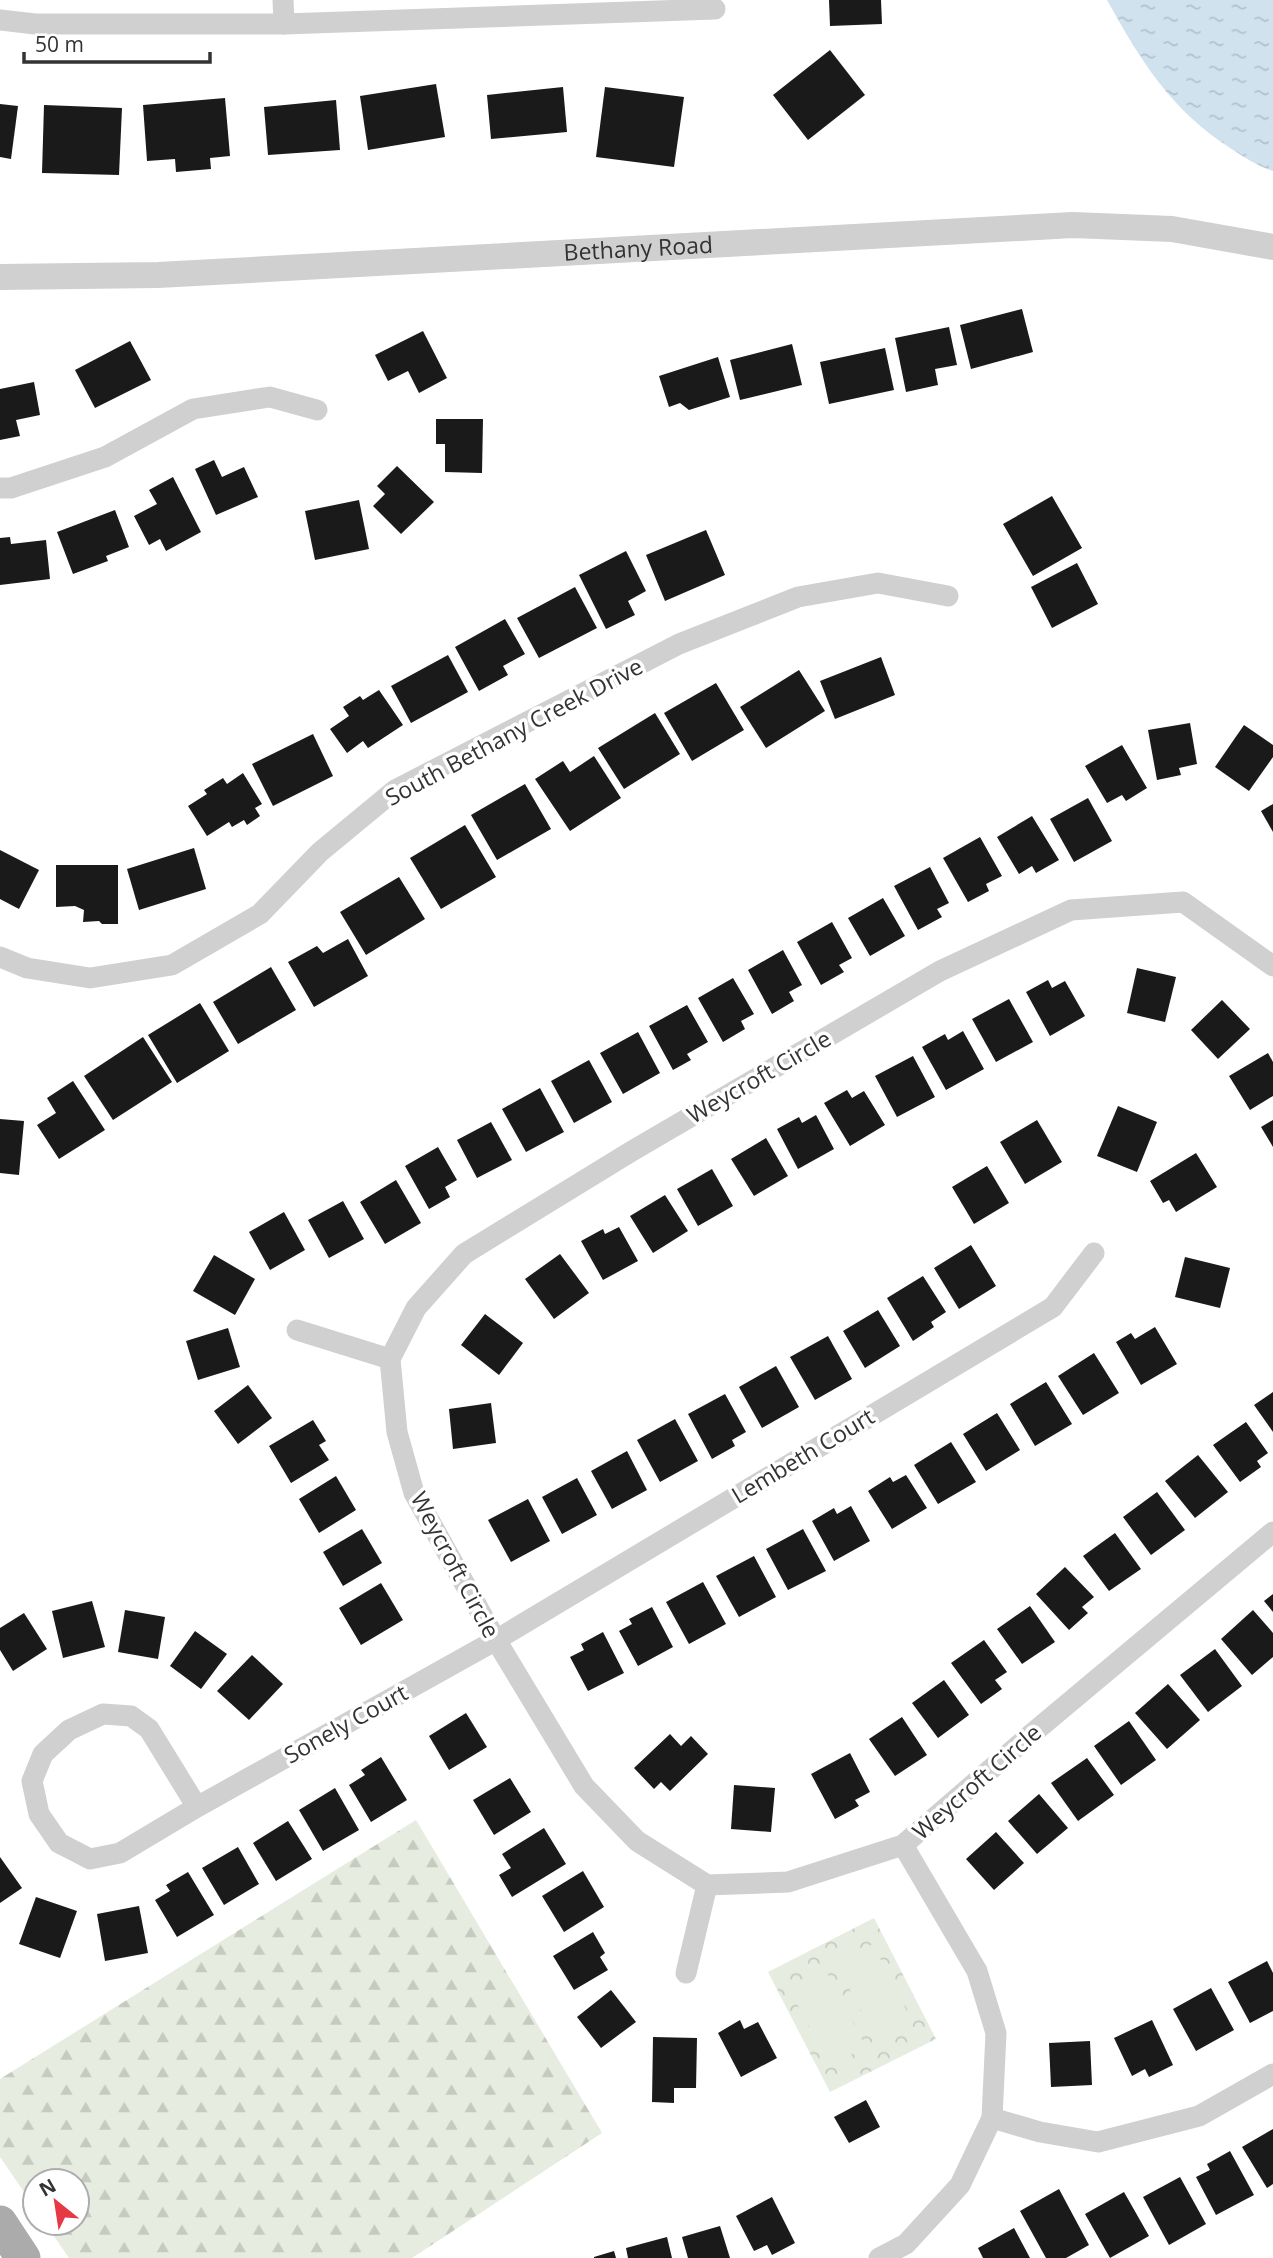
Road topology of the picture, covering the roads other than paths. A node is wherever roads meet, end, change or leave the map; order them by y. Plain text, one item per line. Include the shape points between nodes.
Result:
1 (283, 0) edge
2 (715, 9) dead end
3 (0, 20) edge
4 (284, 24) junction
5 (1273, 247) edge
6 (0, 277) edge
7 (317, 410) dead end
8 (0, 488) edge
9 (948, 596) dead end
10 (0, 957) edge
11 (1273, 966) edge
12 (1094, 1253) dead end
13 (297, 1330) dead end
14 (390, 1359) junction
15 (1273, 1532) edge
16 (496, 1640) junction
17 (197, 1807) junction
18 (903, 1845) junction
19 (707, 1885) junction
20 (686, 1973) dead end
21 (1273, 2074) edge
22 (992, 2118) junction
23 (0, 2222) edge
24 (23, 2258) edge
25 (879, 2258) edge

1 - 4 street
2 - 4 street
3 - 4 street
5 - 6 street, Bethany Road via 1172,229 1073,225 158,275
7 - 8 street via 270,397 193,409 105,457
9 - 10 street, South Bethany Creek Drive via 878,583 798,597 679,644 395,790 320,852 260,914 172,965 90,978 27,968
11 - 14 street, Weycroft Circle via 1183,902 1071,910 940,971 464,1254 416,1308
12 - 16 street, Lembeth Court via 1053,1307
13 - 14 street
14 - 16 street, Weycroft Circle via 397,1432 414,1493
15 - 18 street, Weycroft Circle
16 - 17 street, Sonely Court
16 - 19 street, Weycroft Circle via 584,1786 637,1841
17 - 17 street, Sonely Court via 120,1853 90,1859 59,1843 39,1814 32,1781 43,1754 69,1730 103,1714 131,1716 149,1729
18 - 19 street, Weycroft Circle via 788,1882
18 - 22 street via 977,1971 996,2033
19 - 20 street
21 - 22 street via 1199,2116 1098,2142
22 - 25 street via 960,2185 906,2244
23 - 24 main road

